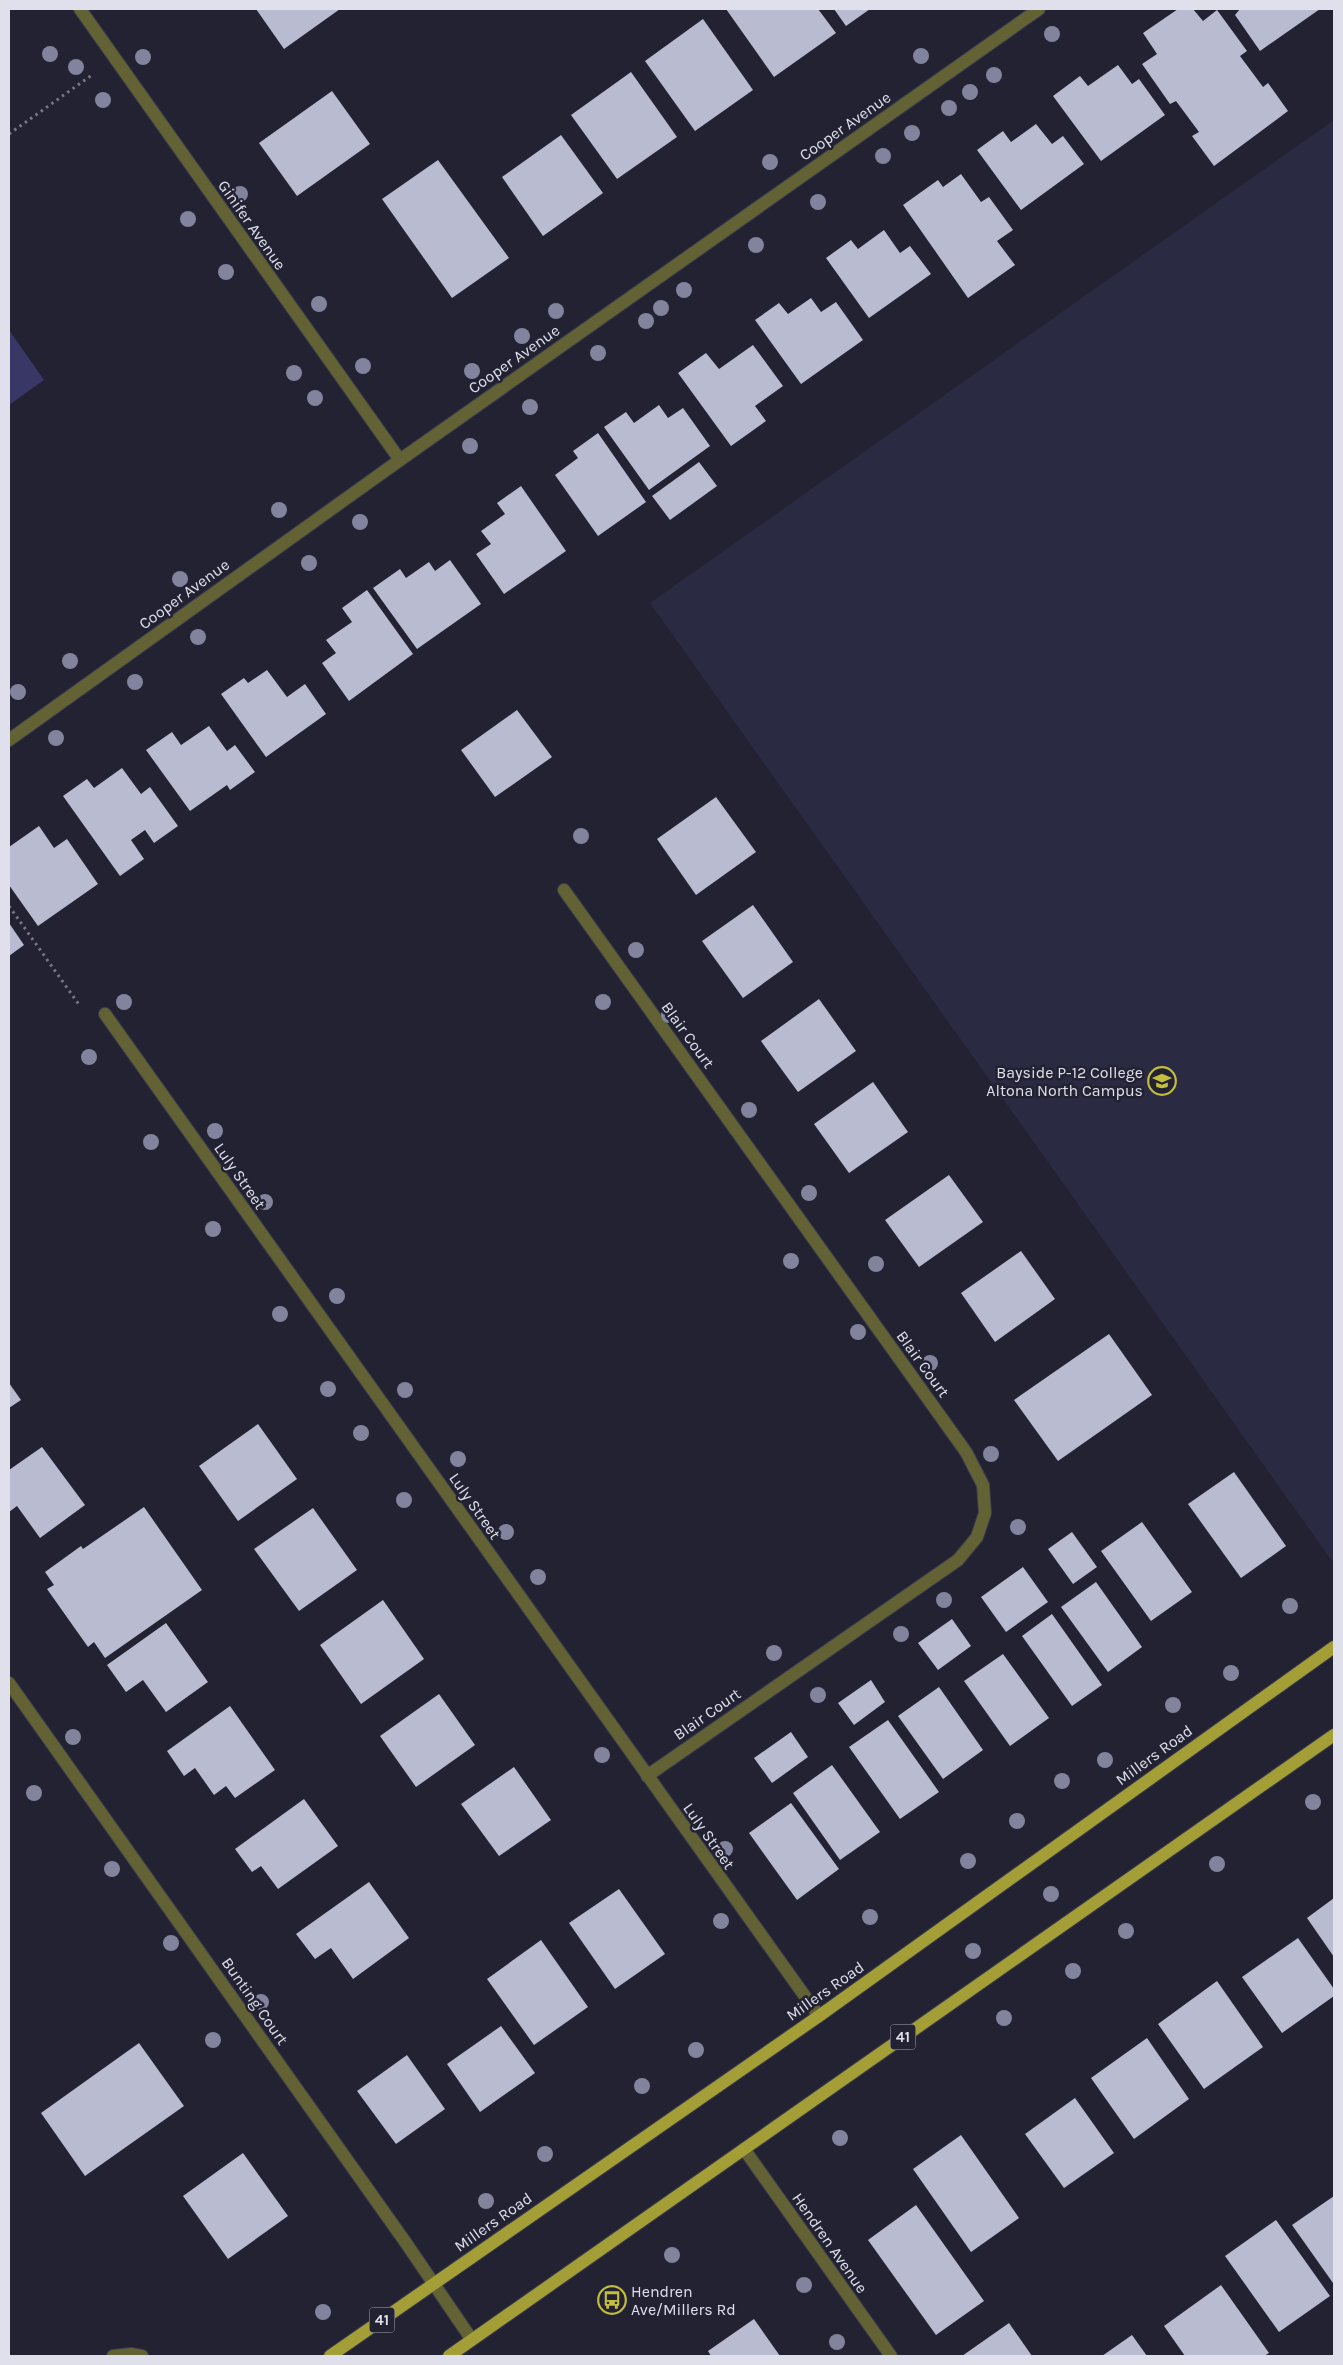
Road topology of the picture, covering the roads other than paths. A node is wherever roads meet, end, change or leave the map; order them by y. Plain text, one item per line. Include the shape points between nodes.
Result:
1 (80, 9) edge
2 (1039, 9) edge
3 (400, 460) junction
4 (9, 740) edge
5 (564, 890) dead end
6 (105, 1014) road end
7 (1334, 1647) edge
8 (9, 1683) edge
9 (1334, 1735) edge
10 (647, 1776) junction
11 (819, 2016) junction
12 (744, 2149) junction
13 (434, 2283) junction
14 (472, 2340) junction
15 (112, 2356) edge
16 (142, 2356) edge
17 (330, 2356) edge
18 (449, 2356) edge
19 (891, 2356) edge

1 - 3 street, Ginifer Avenue
2 - 3 street, Cooper Avenue
3 - 4 street, Cooper Avenue
5 - 10 street, Blair Court via 966,1452 982,1485 985,1513 977,1537 958,1560
6 - 10 street, Luly Street
7 - 11 main road, Millers Road / 41
8 - 13 street, Bunting Court
9 - 12 main road, 41
10 - 11 street, Luly Street
11 - 13 main road, Millers Road / 41
12 - 14 main road, 41
12 - 19 street, Hendren Avenue
13 - 14 street, Bunting Court
13 - 17 main road, Millers Road / 41
14 - 18 main road, 41
15 - 16 street

